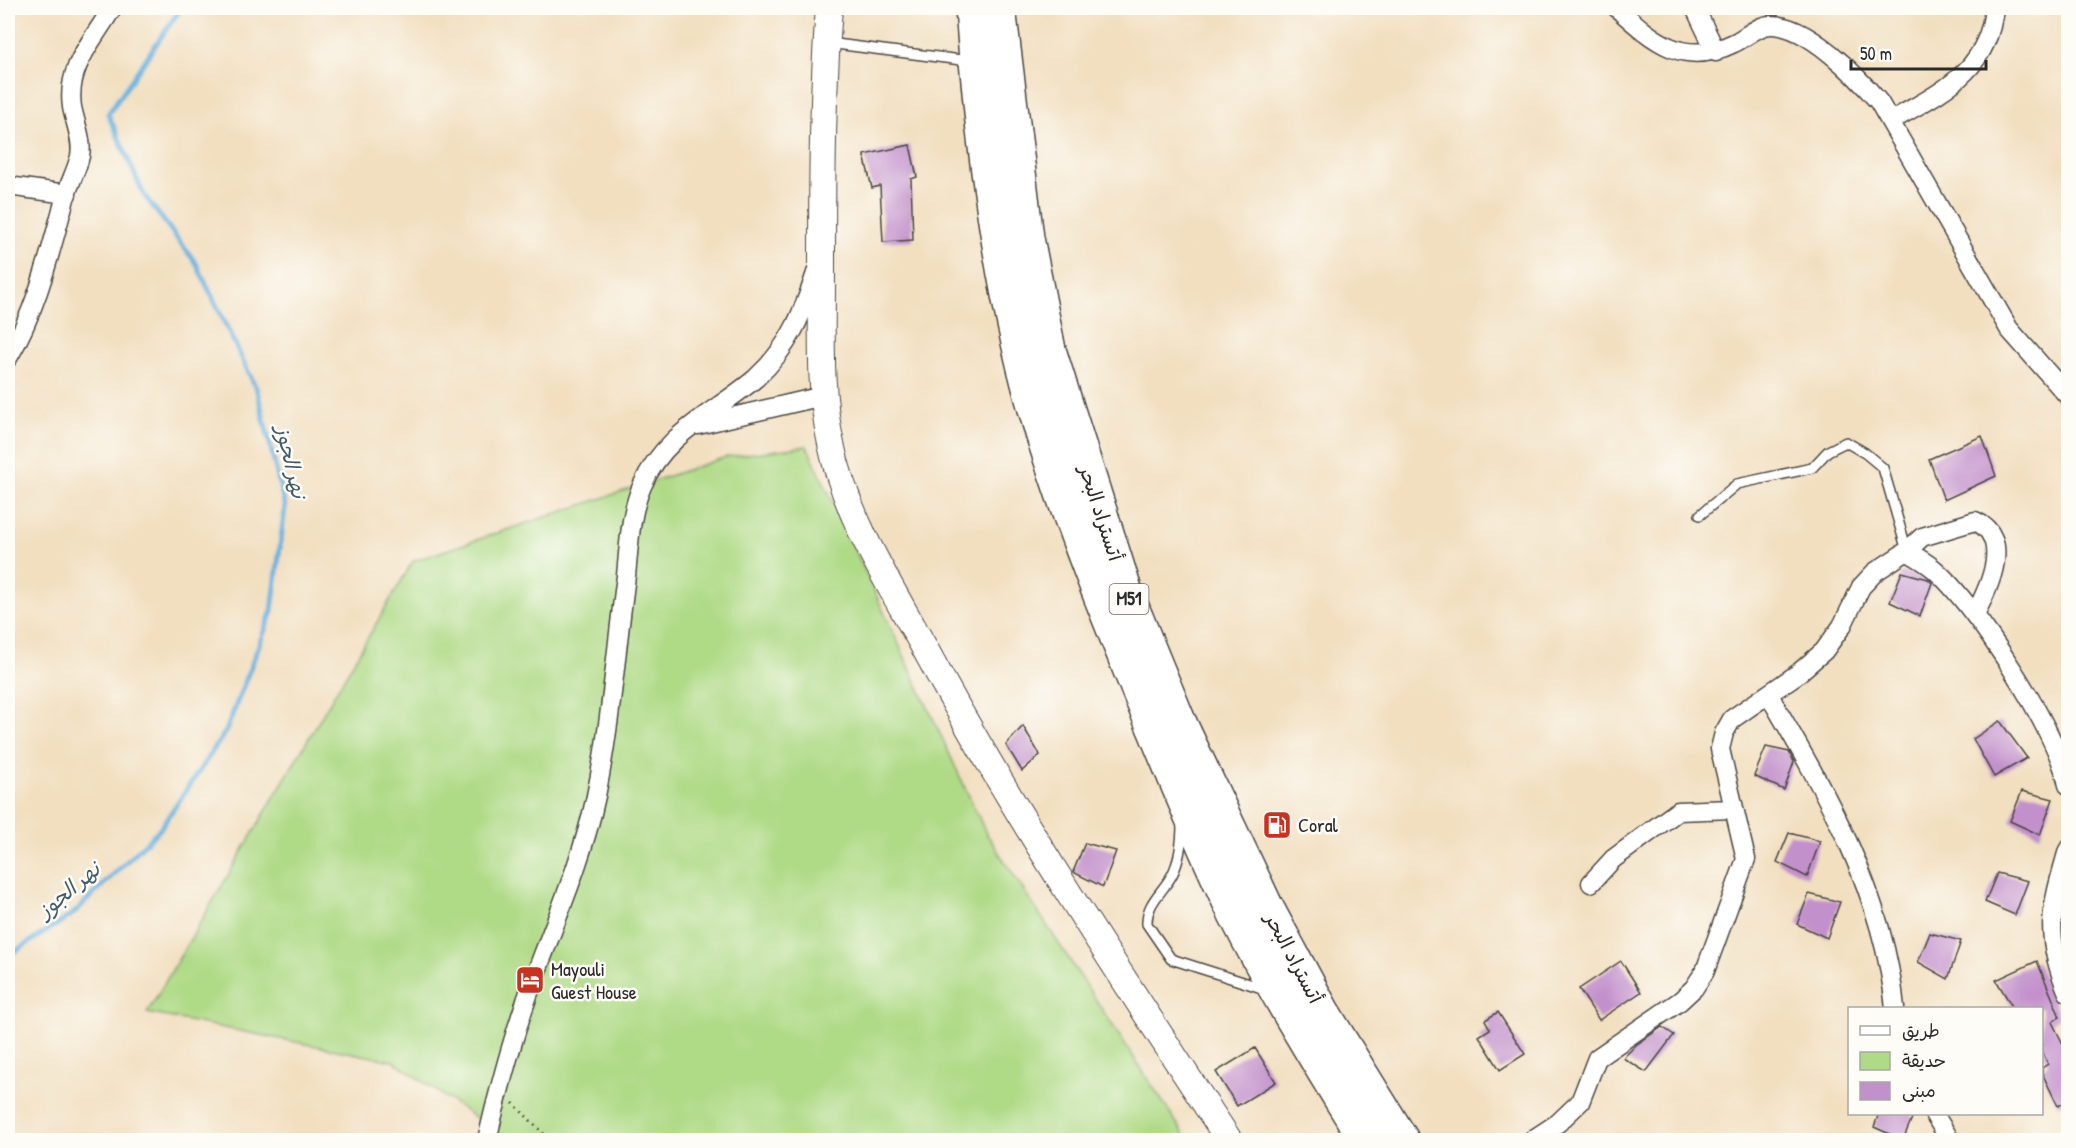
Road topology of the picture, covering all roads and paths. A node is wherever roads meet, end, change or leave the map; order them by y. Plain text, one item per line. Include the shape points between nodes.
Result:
1 (112, 8) edge
2 (829, 8) edge
3 (972, 8) edge
4 (999, 8) edge
5 (1617, 8) edge
6 (1695, 8) edge
7 (1994, 8) edge
8 (826, 43) junction
9 (1716, 52) junction
10 (975, 62) junction
11 (1891, 121) junction
12 (8, 186) edge
13 (67, 194) junction
14 (822, 253) junction
15 (8, 358) edge
16 (823, 396) junction
17 (2068, 396) edge
18 (688, 427) junction
19 (1700, 515) dead end
20 (1907, 551) junction
21 (1976, 614) junction
22 (1769, 695) junction
23 (1174, 777) junction
24 (2068, 785) edge
25 (1732, 809) junction
26 (2068, 850) edge
27 (1591, 883) dead end
28 (1278, 993) junction
29 (2068, 993) edge
30 (1895, 1007) edge
31 (500, 1087) junction
32 (1935, 1115) edge
33 (487, 1140) edge
34 (550, 1140) edge
35 (1229, 1140) edge
36 (1366, 1140) edge
37 (1402, 1140) edge
38 (1532, 1140) edge
39 (1950, 1140) edge

1 - 13 street via 79,57 74,76 72,106 80,154
2 - 8 street
3 - 10 highway, أتستراد البحر / M51
4 - 37 highway, أتستراد البحر / M51 via 1027,238 1049,350 1125,590 1178,719 1266,906 1323,1012
5 - 9 street via 1649,36 1677,51 1694,55
6 - 9 street
7 - 11 street via 1980,55 1968,71 1951,86
8 - 10 lane
8 - 14 street
9 - 11 street via 1770,25 1785,28 1826,51 1860,79
10 - 23 highway, أتستراد البحر / M51 via 998,231 1042,433 1108,617
11 - 17 street via 2008,329
12 - 13 street
13 - 15 street via 45,276
14 - 16 street
14 - 18 street via 802,316 783,349 757,377
16 - 18 street
16 - 35 street via 831,446 859,524 968,729 1064,890
18 - 31 street via 664,449 639,493 608,734 586,839
19 - 20 lane via 1737,484 1812,468 1828,451 1846,442 1883,468
20 - 21 street via 1934,569
20 - 21 street via 1922,537 1975,521 1983,525 1995,542 1995,559
20 - 22 street via 1875,572 1861,587 1842,626 1824,651
21 - 24 street via 2059,752
22 - 25 street via 1732,719 1724,733 1720,749
22 - 30 street via 1843,828 1863,877 1881,926
23 - 28 highway, أتستراد البحر / M51 via 1235,914
23 - 28 lane via 1182,812 1180,845 1172,875 1148,912 1147,924 1171,959
25 - 27 street via 1678,811 1613,859
25 - 38 street via 1746,859 1705,971 1680,1001 1597,1058 1580,1102 1558,1124
26 - 29 street via 2052,906 2051,927
28 - 36 highway, أتستراد البحر / M51
31 - 33 street
31 - 34 path
32 - 39 street

